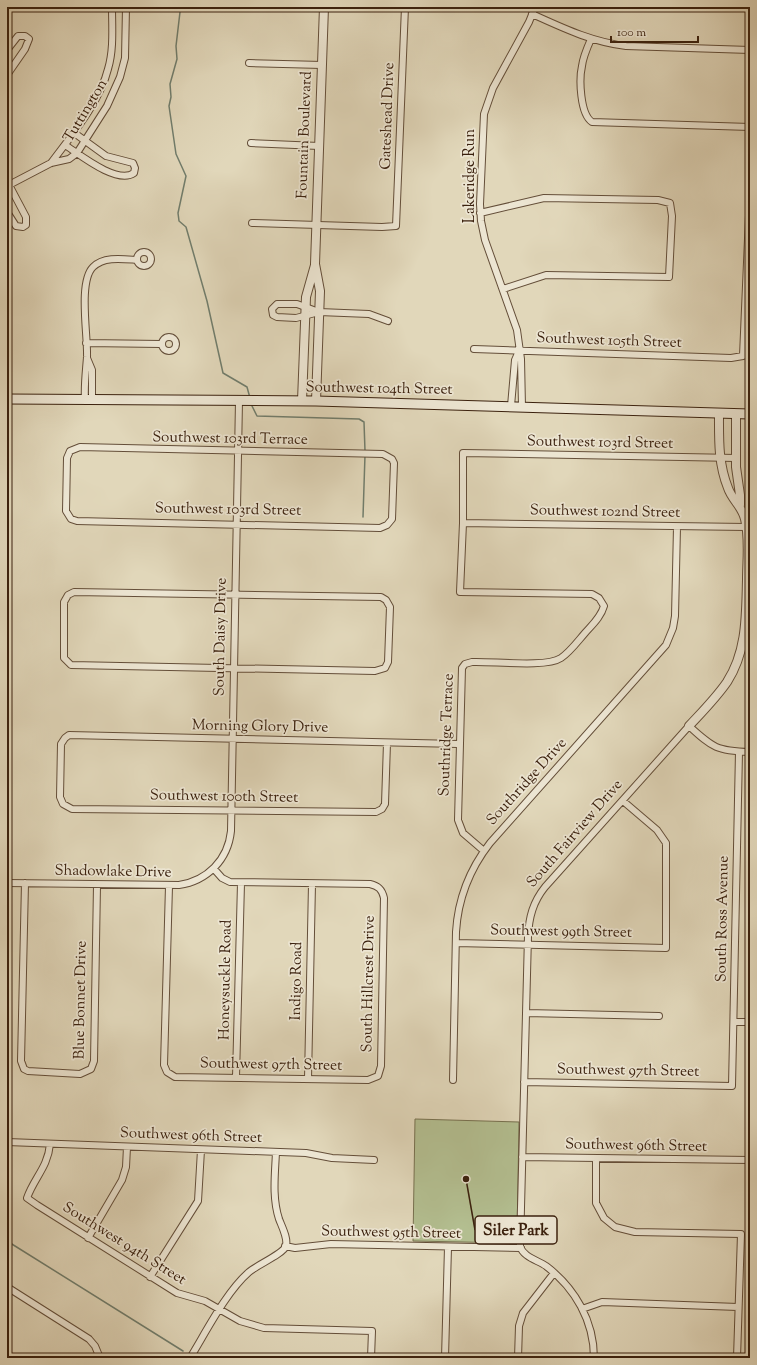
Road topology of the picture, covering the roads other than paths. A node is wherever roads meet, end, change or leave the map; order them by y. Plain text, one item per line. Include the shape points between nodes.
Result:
1 (112, 7) edge
2 (126, 7) edge
3 (324, 7) edge
4 (405, 7) edge
5 (535, 7) edge
6 (532, 14) junction
7 (591, 39) junction
8 (7, 50) edge
9 (750, 50) edge
10 (249, 63) dead end
11 (322, 65) junction
12 (7, 75) edge
13 (750, 127) edge
14 (73, 132) junction
15 (85, 141) junction
16 (251, 143) dead end
17 (65, 145) junction
18 (319, 146) junction
19 (77, 153) junction
20 (51, 163) junction
21 (8, 184) edge
22 (750, 192) edge
23 (7, 212) edge
24 (480, 213) junction
25 (252, 223) dead end
26 (316, 225) junction
27 (137, 260) dead end
28 (315, 264) junction
29 (503, 289) junction
30 (305, 306) junction
31 (319, 312) junction
32 (305, 316) junction
33 (388, 321) dead end
34 (86, 343) junction
35 (161, 344) dead end
36 (474, 349) dead end
37 (519, 351) junction
38 (7, 399) edge
39 (88, 400) junction
40 (243, 401) junction
41 (302, 401) junction
42 (316, 401) junction
43 (511, 406) junction
44 (522, 407) junction
45 (719, 413) junction
46 (736, 414) junction
47 (750, 414) edge
48 (238, 452) junction
49 (720, 458) junction
50 (736, 458) junction
51 (740, 504) junction
52 (69, 517) joint
53 (463, 523) junction
54 (236, 524) junction
55 (387, 525) joint
56 (677, 527) junction
57 (746, 527) junction
58 (235, 595) junction
59 (234, 667) junction
60 (689, 726) junction
61 (232, 739) junction
62 (387, 742) junction
63 (458, 744) junction
64 (739, 752) junction
65 (750, 752) edge
66 (623, 800) junction
67 (65, 806) joint
68 (231, 811) junction
69 (484, 851) junction
70 (214, 870) junction
71 (7, 883) edge
72 (25, 883) junction
73 (241, 883) junction
74 (312, 884) junction
75 (96, 885) junction
76 (169, 886) junction
77 (456, 943) junction
78 (528, 944) junction
79 (526, 1013) junction
80 (659, 1016) dead end
81 (734, 1022) junction
82 (750, 1022) edge
83 (236, 1077) junction
84 (376, 1078) joint
85 (308, 1079) junction
86 (453, 1080) dead end
87 (524, 1082) junction
88 (732, 1086) joint
89 (7, 1142) edge
90 (50, 1144) junction
91 (127, 1147) junction
92 (201, 1150) junction
93 (276, 1152) junction
94 (522, 1157) junction
95 (596, 1158) junction
96 (374, 1160) dead end
97 (750, 1160) edge
98 (88, 1238) junction
99 (285, 1246) junction
100 (448, 1247) junction
101 (521, 1248) junction
102 (554, 1273) junction
103 (150, 1277) junction
104 (7, 1287) edge
105 (738, 1307) junction
106 (582, 1309) junction
107 (220, 1310) junction
108 (100, 1358) edge
109 (190, 1358) edge
110 (371, 1358) edge
111 (446, 1358) edge
112 (518, 1358) edge
113 (594, 1358) edge
114 (737, 1358) edge

1 - 14 street, Tuttington via 109,68 96,97
2 - 15 street, Tuttington via 125,58 120,77 107,106
3 - 11 street, Fountain Boulevard
4 - 26 street, Gateshead Drive via 396,226
5 - 6 street, Lakeridge Run
6 - 7 street
6 - 24 street, Lakeridge Run via 493,88 484,114
7 - 9 street via 626,46
7 - 13 street via 582,66 581,81 585,114 592,122
8 - 12 street via 18,36 25,36 28,39 25,49
10 - 11 street
11 - 18 street, Fountain Boulevard
14 - 15 street
14 - 17 street, Tuttington
15 - 19 street, Tuttington
15 - 19 street via 106,156 133,163 134,173 124,175 108,172
16 - 18 street
17 - 19 street
17 - 20 street, Tuttington
18 - 26 street, Fountain Boulevard
19 - 20 street, Tuttington via 69,159
20 - 21 street, Tuttington
21 - 23 street via 26,217 26,225 16,226
22 - 37 street, Southwest 105th Street via 743,356 731,358
24 - 29 street, Lakeridge Run via 485,240
24 - 29 street via 544,198 658,200 670,203 672,216 669,277 546,275
25 - 26 street
26 - 28 street, Fountain Boulevard
27 - 34 street via 107,260 94,265 89,272 86,287
28 - 30 street, Fountain Boulevard via 306,290
28 - 31 street, Fountain Boulevard via 320,291
29 - 37 street, Lakeridge Run via 516,325
30 - 31 street
30 - 32 street, Fountain Boulevard
30 - 32 street via 281,303 272,309 277,317
31 - 32 street
31 - 33 street via 369,314
31 - 42 street, Fountain Boulevard
32 - 41 street, Fountain Boulevard
34 - 35 street
34 - 39 street
36 - 37 street, Southwest 105th Street
37 - 43 street, Lakeridge Run via 515,360
37 - 44 street, Lakeridge Run
38 - 39 main road, Southwest 104th Street
39 - 40 main road, Southwest 104th Street
40 - 41 main road, Southwest 104th Street
40 - 48 street, South Daisy Drive
41 - 42 main road, Southwest 104th Street
42 - 43 main road, Southwest 104th Street
43 - 44 main road, Southwest 104th Street
44 - 45 main road, Southwest 104th Street
45 - 46 main road, Southwest 104th Street
45 - 49 street, South Fairview Drive
46 - 47 main road, Southwest 104th Street
46 - 50 street, South Fairview Drive
48 - 52 street, Southwest 103rd Terrace via 80,447 70,451 67,458 66,506
48 - 54 street, South Daisy Drive
48 - 55 street, Southwest 103rd Terrace via 383,454 390,457 394,463 393,516
49 - 50 street, Southwest 103rd Street
49 - 51 street, South Fairview Drive via 728,489 732,498
49 - 53 street, Southwest 103rd Street via 463,453
50 - 51 street, South Fairview Drive
51 - 57 street, South Fairview Drive
52 - 54 street, Southwest 103rd Street via 77,521
53 - 56 street, Southwest 102nd Street
53 - 63 street, Southridge Terrace via 460,592 592,594 600,598 604,606 596,621 559,659 545,662 472,662 463,666 460,677
54 - 55 street, Southwest 103rd Street via 380,528
54 - 58 street, South Daisy Drive
56 - 57 street, Southwest 102nd Street
56 - 69 street, Southridge Drive via 675,616 666,645
57 - 60 street, South Fairview Drive via 746,622 742,647 727,683
58 - 59 street, South Daisy Drive
58 - 59 street via 377,597 388,601 391,612 389,657 386,666 375,671
58 - 59 street via 78,591 68,594 64,602 63,653 66,661 74,665
59 - 61 street, South Daisy Drive
60 - 64 street via 717,748
60 - 66 street, South Fairview Drive
61 - 62 street, Morning Glory Drive
61 - 67 street, Morning Glory Drive via 71,735 63,739 61,747 60,797
61 - 68 street, South Daisy Drive
62 - 63 street, Morning Glory Drive
62 - 68 street, Southwest 100th Street via 385,804 376,812
63 - 69 street, Southridge Terrace via 459,825 470,840
64 - 65 street
64 - 81 street, South Ross Avenue
66 - 78 street, South Fairview Drive via 538,897 531,913
66 - 78 street, Southwest 99th Street via 657,830 666,843 666,948
67 - 68 street, Southwest 100th Street via 72,809
68 - 70 street, South Daisy Drive via 228,844
69 - 77 street, Southridge Drive via 464,886 458,914
70 - 73 street via 227,881
70 - 76 street, Shadowlake Drive via 188,884
71 - 72 street, Shadowlake Drive
72 - 75 street, Shadowlake Drive
72 - 75 street, Blue Bonnet Drive via 21,1058 23,1067 31,1072 80,1074 88,1072 94,1064
73 - 74 street
73 - 83 street, Honeysuckle Road
74 - 84 street, South Hillcrest Drive via 370,884 381,889 384,898 381,1066
74 - 85 street, Indigo Road
75 - 76 street, Shadowlake Drive
76 - 83 street, Southwest 97th Street via 164,1065 167,1072 175,1077
77 - 78 street, Southwest 99th Street
77 - 86 street, Southridge Drive
78 - 79 street, South Fairview Drive
79 - 80 street
79 - 87 street, South Fairview Drive
81 - 82 street
81 - 88 street, South Ross Avenue
83 - 85 street, Southwest 97th Street
84 - 85 street, Southwest 97th Street
87 - 88 street, Southwest 97th Street
87 - 94 street, South Fairview Drive
89 - 90 street, Southwest 96th Street
90 - 91 street, Southwest 96th Street
90 - 98 street, Southwest 94th Street via 47,1161 27,1198
91 - 92 street, Southwest 96th Street
91 - 98 street via 126,1167 122,1180
92 - 93 street, Southwest 96th Street
92 - 103 street via 198,1201
93 - 96 street, Southwest 96th Street
93 - 99 street via 274,1203
94 - 95 street, Southwest 96th Street
94 - 101 street, South Fairview Drive
95 - 97 street, Southwest 96th Street
95 - 105 street via 596,1203 604,1218 615,1227 636,1232 741,1234
98 - 103 street, Southwest 94th Street
99 - 100 street, Southwest 95th Street via 295,1248 331,1244
99 - 107 street via 280,1253 242,1279
100 - 101 street, Southwest 95th Street
100 - 111 street
101 - 102 street via 525,1254
102 - 106 street via 572,1292
102 - 112 street via 523,1314 519,1326
103 - 107 street, Southwest 94th Street via 181,1295 205,1301
104 - 108 street via 89,1338
105 - 106 street via 602,1302
105 - 114 street
106 - 113 street via 591,1333
107 - 109 street
107 - 110 street, Southwest 94th Street via 258,1327 372,1331

